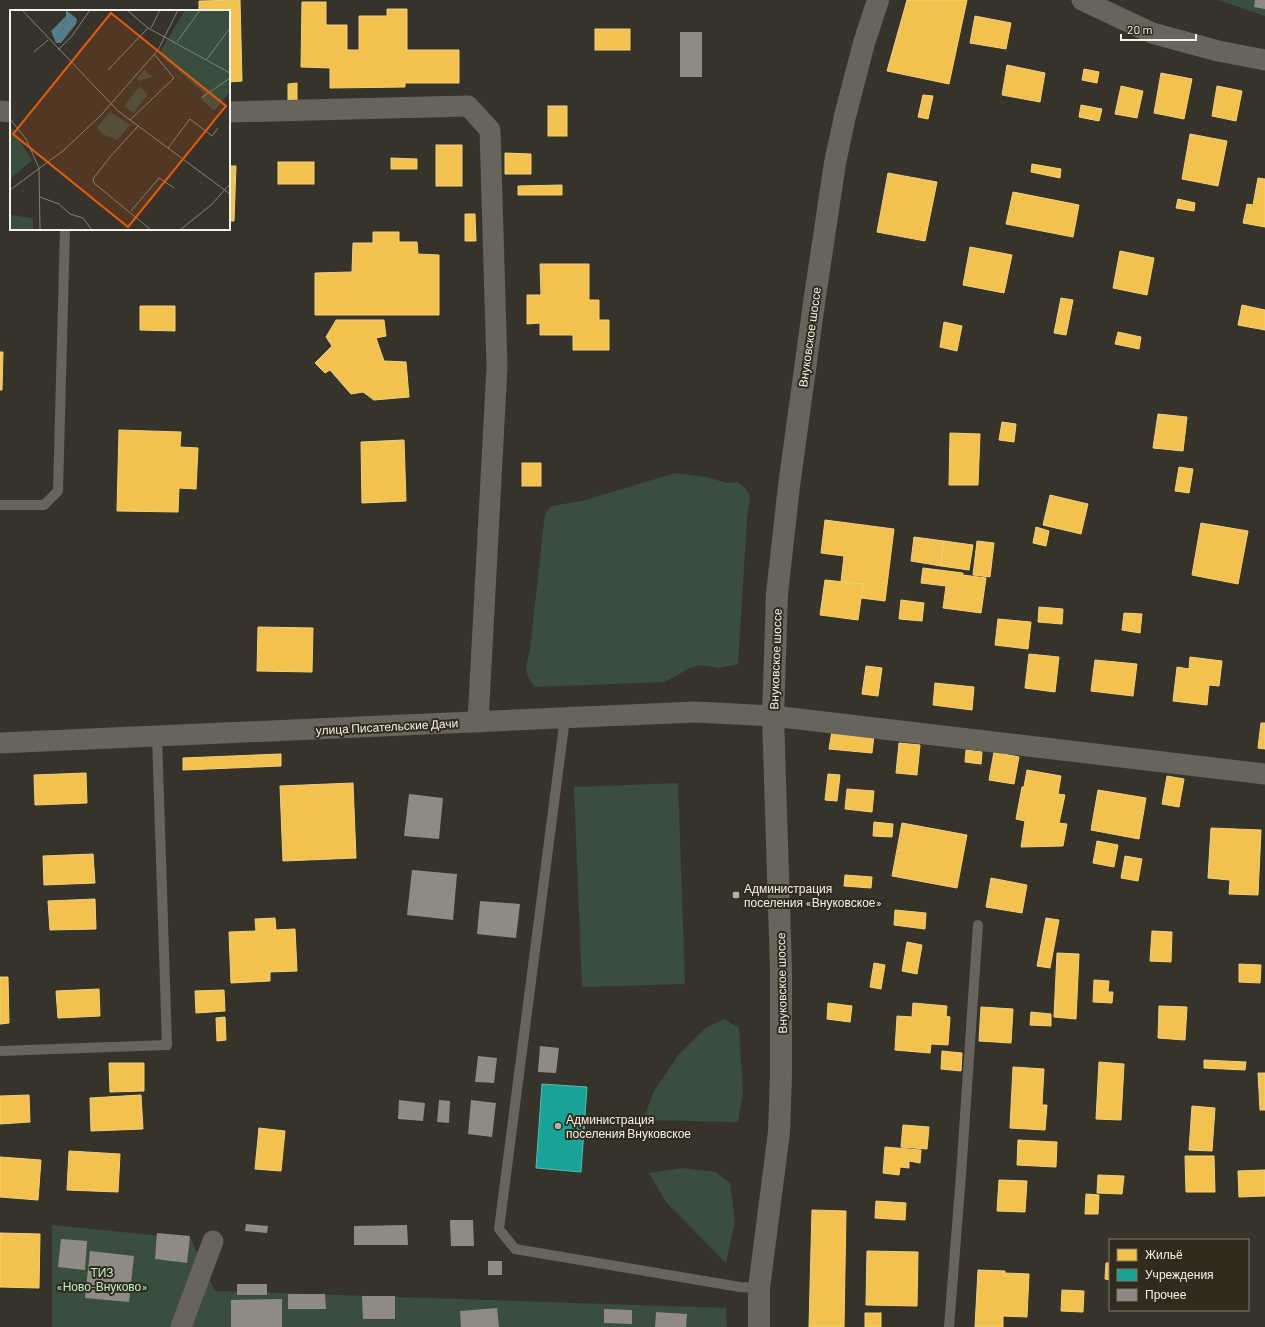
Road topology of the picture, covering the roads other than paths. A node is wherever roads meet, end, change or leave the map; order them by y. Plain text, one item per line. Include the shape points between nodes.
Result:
1 (878, 0) edge
2 (1082, 0) edge
3 (1265, 60) edge
4 (0, 111) edge
5 (10, 112) edge
6 (230, 112) edge
7 (65, 230) edge
8 (0, 505) edge
9 (773, 716) junction
10 (565, 718) junction
11 (478, 722) junction
12 (157, 736) junction
13 (0, 743) edge
14 (1265, 774) edge
15 (978, 925) dead end
16 (0, 1051) edge
17 (213, 1241) dead end
18 (759, 1288) junction
19 (181, 1327) edge
20 (759, 1327) edge
21 (949, 1327) edge

1 - 9 main road, Внуковское шоссе via 864,43 842,130 815,295 777,594
2 - 3 street via 1152,33 1218,51
4 - 5 street
6 - 11 street via 468,106 490,130 497,367
7 - 8 lane via 58,491 44,505
9 - 10 street, улица Писательские Дачи via 695,712
9 - 14 street, улица Писательские Дачи
9 - 18 main road, Внуковское шоссе via 781,970 781,1074 779,1132
10 - 11 street, улица Писательские Дачи
10 - 18 lane via 499,1229 515,1249
11 - 12 street, улица Писательские Дачи
12 - 13 street, улица Писательские Дачи
12 - 16 lane via 167,1045
15 - 21 lane
17 - 19 street
18 - 20 main road, Внуковское шоссе

